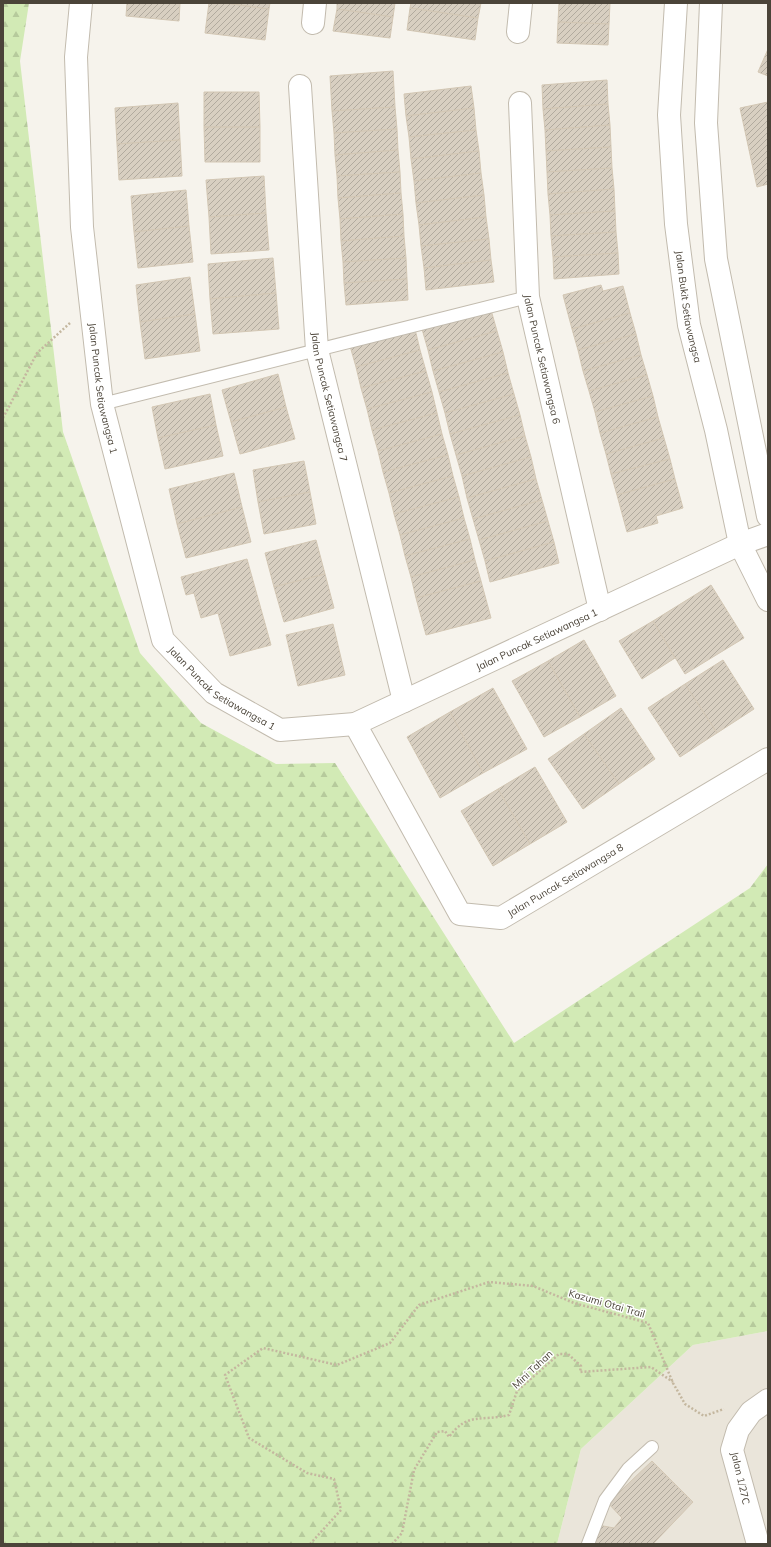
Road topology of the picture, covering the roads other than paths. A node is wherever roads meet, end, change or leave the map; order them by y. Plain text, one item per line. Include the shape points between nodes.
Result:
1 (81, 3) edge
2 (521, 3) edge
3 (676, 3) edge
4 (711, 3) edge
5 (518, 32) dead end
6 (300, 86) dead end
7 (520, 103) dead end
8 (528, 297) junction
9 (317, 350) junction
10 (102, 404) junction
11 (768, 516) edge
12 (768, 534) edge
13 (740, 544) junction
14 (768, 600) edge
15 (600, 610) junction
16 (404, 701) junction
17 (355, 724) junction
18 (768, 759) edge
19 (759, 1406) edge
20 (652, 1447) dead end
21 (588, 1544) edge
22 (758, 1544) edge

1 - 10 street, Jalan Puncak Setiawangsa 1 via 76,64 82,227
2 - 5 street
3 - 13 street, Jalan Bukit Setiawangsa via 669,115 676,224 690,325
4 - 11 street via 706,123 716,259
6 - 9 street, Jalan Puncak Setiawangsa 7
7 - 8 street, Jalan Puncak Setiawangsa 6
8 - 9 lane
8 - 15 street, Jalan Puncak Setiawangsa 6
9 - 10 lane
9 - 16 street, Jalan Puncak Setiawangsa 7
10 - 17 street, Jalan Puncak Setiawangsa 1 via 163,640 214,693 280,730
12 - 13 street, Jalan Puncak Setiawangsa 1
13 - 14 street, Jalan Bukit Setiawangsa
13 - 15 street, Jalan Puncak Setiawangsa 1
15 - 16 street, Jalan Puncak Setiawangsa 1
16 - 17 street, Jalan Puncak Setiawangsa 1
17 - 18 street, Jalan Puncak Setiawangsa 8 via 460,914 501,918
19 - 22 street, Jalan 1/27C via 738,1430 732,1450
20 - 21 lane via 628,1469 605,1500

